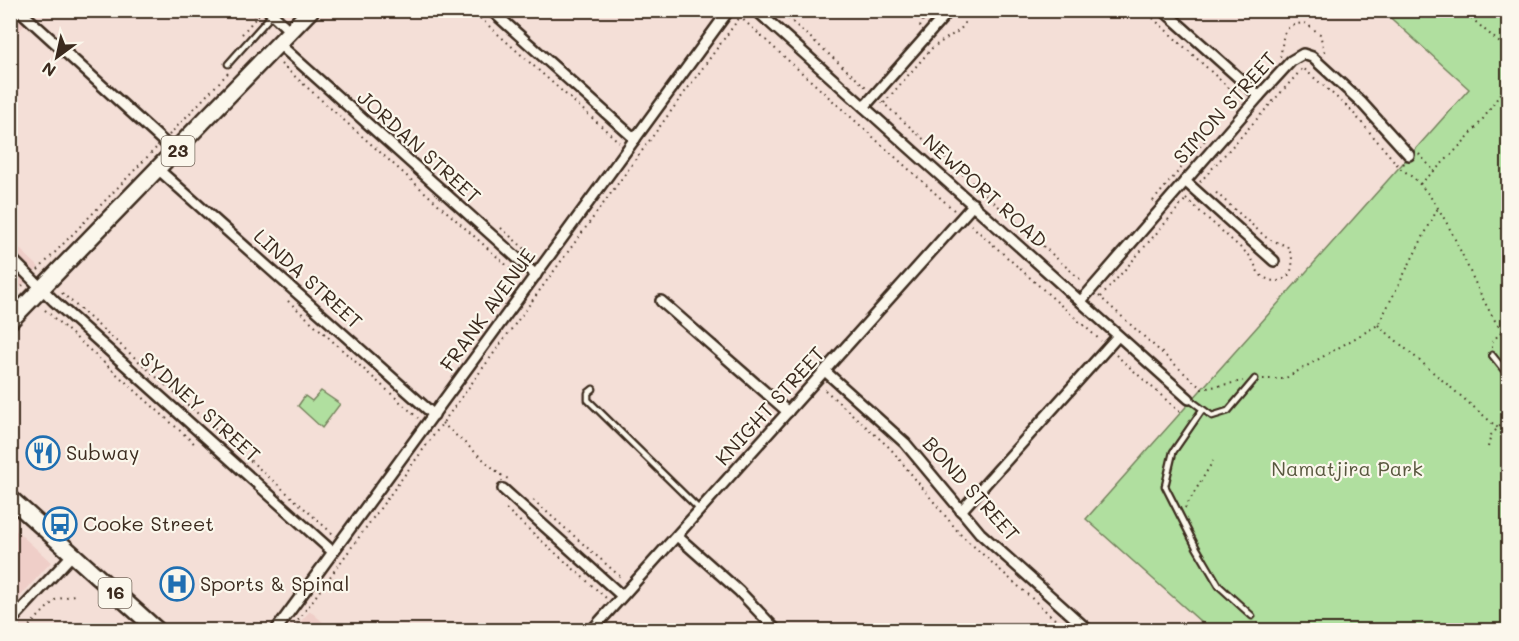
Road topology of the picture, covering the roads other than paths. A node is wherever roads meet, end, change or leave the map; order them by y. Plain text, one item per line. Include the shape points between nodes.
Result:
1 (19, 10) edge
2 (311, 10) edge
3 (491, 10) edge
4 (729, 10) edge
5 (756, 10) edge
6 (1163, 10) edge
7 (272, 12) edge
8 (946, 14) dead end
9 (291, 32) junction
10 (279, 44) junction
11 (228, 64) dead end
12 (1259, 96) junction
13 (864, 107) junction
14 (635, 139) junction
15 (176, 153) junction
16 (1408, 155) road end
17 (159, 170) junction
18 (1185, 181) junction
19 (974, 204) junction
20 (10, 258) edge
21 (1274, 261) dead end
22 (536, 275) junction
23 (43, 289) junction
24 (661, 301) dead end
25 (1082, 301) junction
26 (10, 321) edge
27 (1118, 336) junction
28 (1492, 355) road end
29 (826, 372) junction
30 (1509, 375) edge
31 (1255, 379) road end
32 (593, 389) dead end
33 (1189, 399) joint
34 (1202, 410) junction
35 (788, 412) junction
36 (434, 415) junction
37 (503, 489) road end
38 (10, 498) edge
39 (700, 510) junction
40 (961, 511) junction
41 (677, 536) junction
42 (333, 552) junction
43 (72, 555) junction
44 (622, 596) junction
45 (1252, 616) dead end
46 (10, 622) edge
47 (157, 630) edge
48 (276, 630) edge
49 (592, 630) edge
50 (776, 630) edge
51 (1088, 630) edge

1 - 15 street
2 - 9 main road, 23
3 - 14 street
4 - 14 street, FRANK AVENUE
5 - 13 street, NEWPORT ROAD
6 - 12 street
7 - 9 street
7 - 11 lane
8 - 13 street
9 - 10 main road, 23
10 - 15 main road, 23
10 - 22 street, JORDAN STREET
12 - 16 street, SIMON STREET via 1291,61 1303,54 1312,57
12 - 18 street, SIMON STREET
13 - 19 street, NEWPORT ROAD
14 - 22 street, FRANK AVENUE
15 - 17 main road, 23
17 - 23 main road, 23
17 - 36 street, LINDA STREET
18 - 21 street
18 - 25 street, SIMON STREET
19 - 25 street, NEWPORT ROAD
19 - 29 street, KNIGHT STREET
20 - 23 street, SYDNEY STREET
22 - 36 street, FRANK AVENUE
23 - 26 main road, 23
23 - 42 street, SYDNEY STREET
24 - 35 street
25 - 27 street, NEWPORT ROAD
27 - 33 street, NEWPORT ROAD
27 - 40 street
28 - 30 lane
29 - 35 street, KNIGHT STREET
29 - 40 street, BOND STREET via 905,443
31 - 34 lane via 1228,411 1212,416
32 - 39 lane via 588,400
33 - 34 lane
34 - 45 lane via 1173,452 1165,486 1219,586
35 - 39 street, KNIGHT STREET
36 - 42 street, FRANK AVENUE
37 - 44 street
38 - 43 main road, 16
39 - 41 street, KNIGHT STREET
40 - 51 street, BOND STREET via 980,533
41 - 44 street, KNIGHT STREET
41 - 50 street
42 - 48 street, FRANK AVENUE
43 - 46 street
43 - 47 main road, 16
44 - 49 street, KNIGHT STREET

